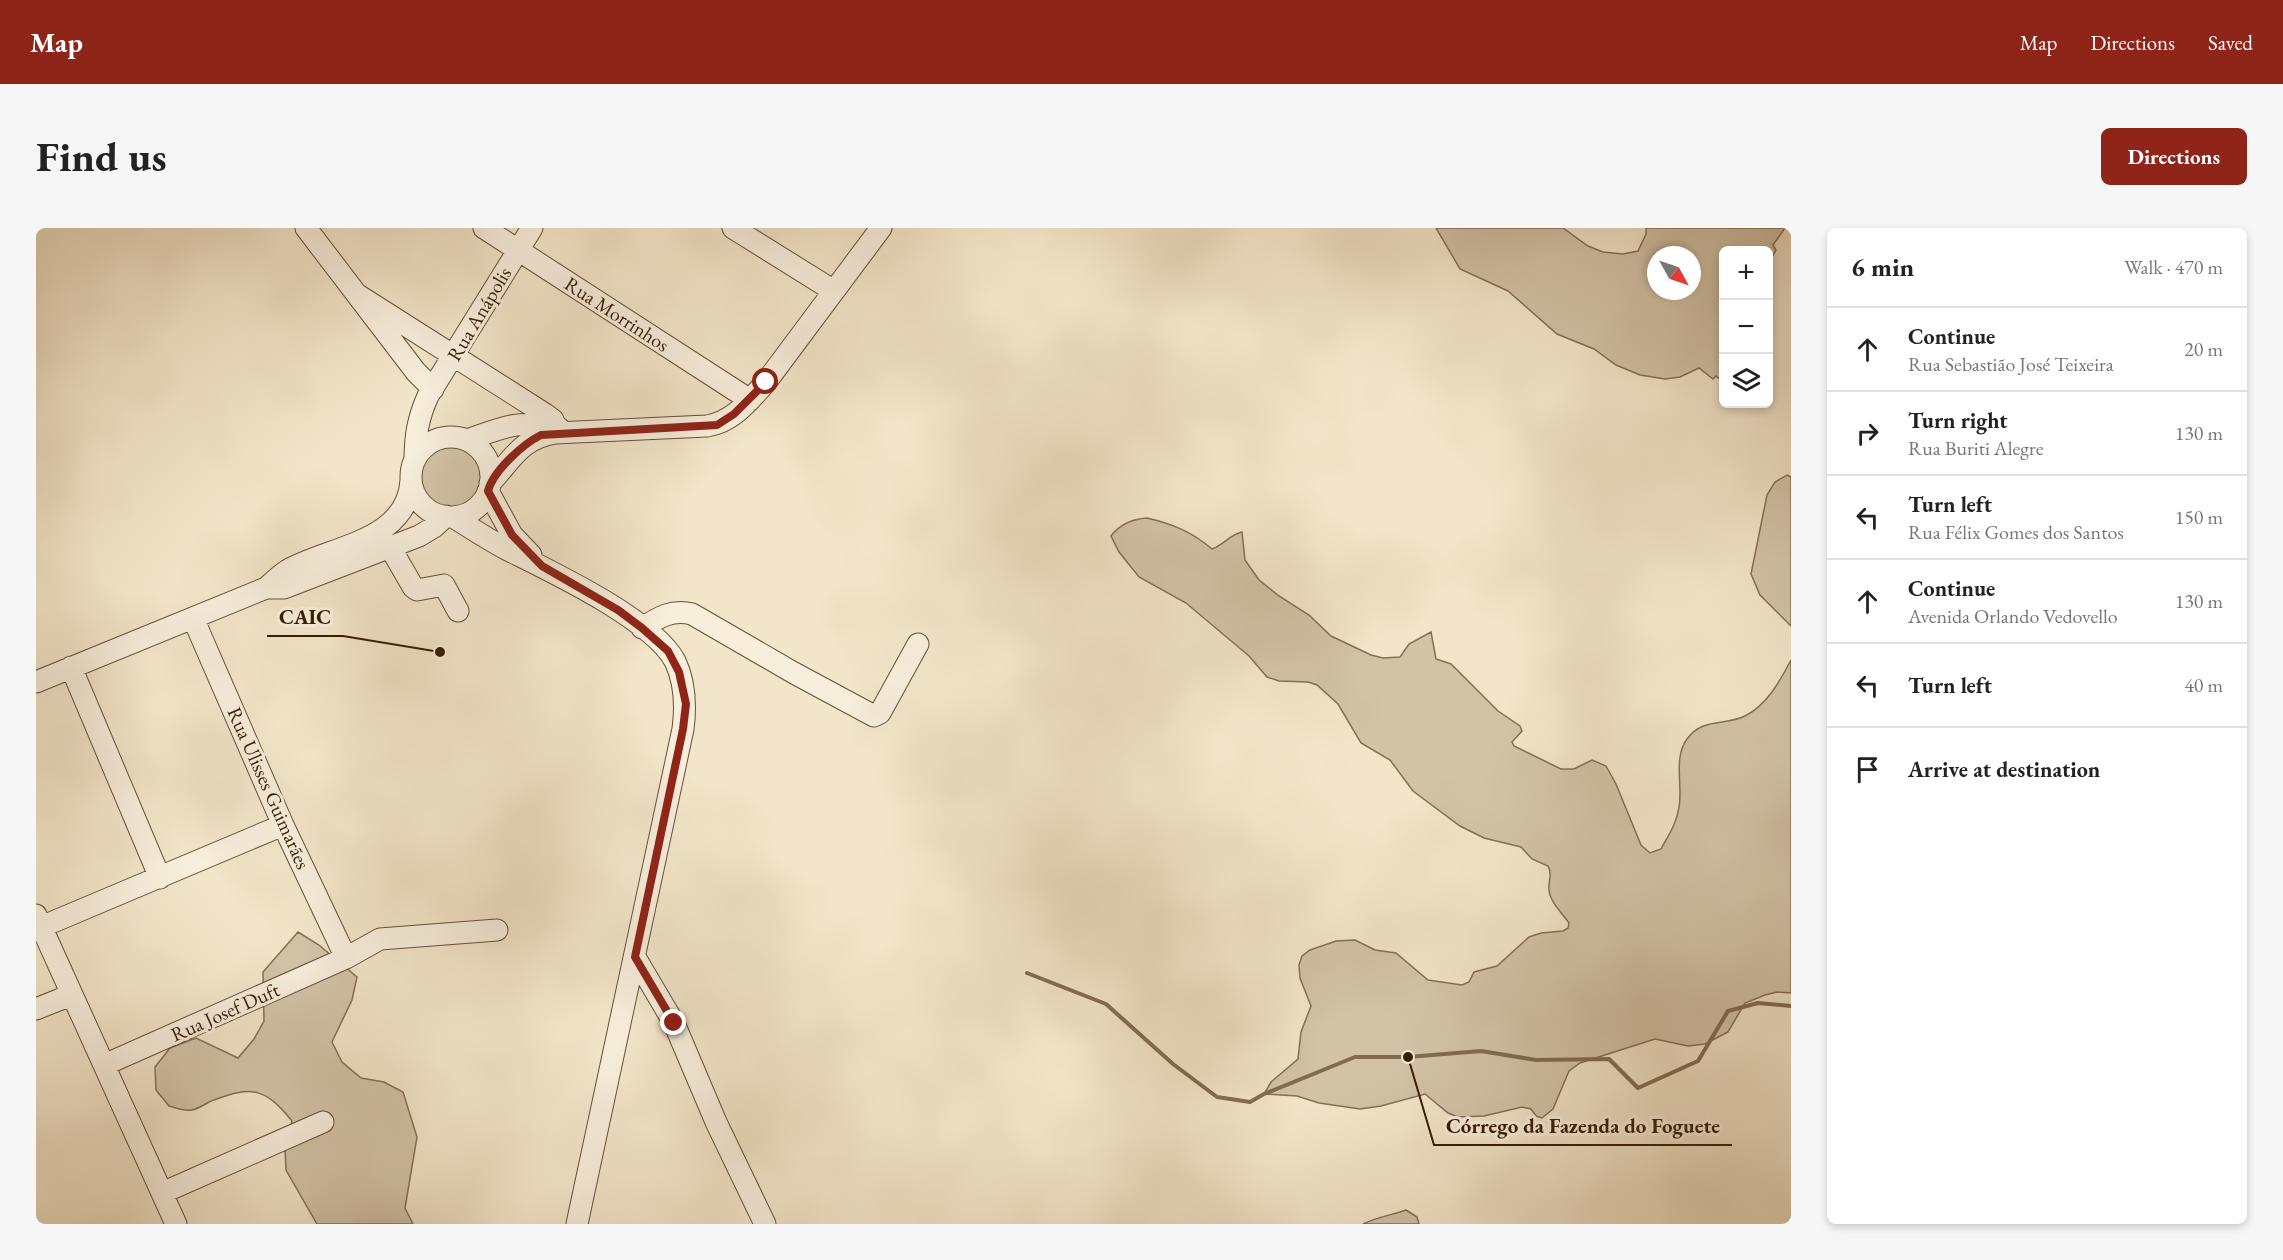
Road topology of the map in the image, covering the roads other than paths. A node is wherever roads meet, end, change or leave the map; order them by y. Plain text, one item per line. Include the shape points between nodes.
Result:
1 (306, 228) edge
2 (484, 228) edge
3 (532, 228) edge
4 (733, 228) edge
5 (881, 228) edge
6 (518, 250) junction
7 (834, 291) junction
8 (358, 295) junction
9 (454, 356) junction
10 (429, 395) junction
11 (742, 407) junction
12 (555, 430) junction
13 (457, 439) junction
14 (413, 470) junction
15 (489, 487) junction
16 (449, 516) junction
17 (390, 547) junction
18 (542, 566) junction
19 (266, 588) junction
20 (458, 611) dead end
21 (193, 618) junction
22 (642, 628) junction
23 (918, 644) dead end
24 (71, 667) junction
25 (36, 681) edge
26 (283, 825) junction
27 (160, 878) junction
28 (39, 921) edge
29 (497, 930) dead end
30 (635, 957) junction
31 (346, 958) junction
32 (71, 995) junction
33 (36, 1009) edge
34 (104, 1065) junction
35 (323, 1122) dead end
36 (162, 1193) junction
37 (176, 1224) edge
38 (577, 1224) edge
39 (765, 1224) edge

1 - 8 street
2 - 6 street, Rua Morrinhos
3 - 6 street, Rua Anápolis
4 - 7 street
5 - 7 street
6 - 9 street, Rua Anápolis
6 - 11 street, Rua Morrinhos
7 - 11 street via 766,382
8 - 9 street
8 - 10 street
9 - 10 street, Rua Anápolis
9 - 12 street via 545,414 553,420
10 - 13 street via 434,423
10 - 14 street, Rua Anápolis via 417,422
11 - 12 street via 717,425
12 - 13 street via 525,423
12 - 15 street via 516,451
13 - 14 street via 428,444
13 - 15 street via 483,453 488,462
14 - 16 street via 415,493 422,504
14 - 19 street via 406,502 381,531 288,570
15 - 16 street via 474,509
15 - 18 street via 512,535
16 - 17 street
16 - 18 street
17 - 19 street via 284,588
17 - 20 street via 413,587 421,590 444,585
18 - 22 street
19 - 21 street
21 - 24 street
21 - 26 street, Rua Ulisses Guimarães
22 - 23 street via 670,613 692,614 874,716 880,713
22 - 30 street via 675,662 686,704
24 - 25 street
24 - 27 street
26 - 27 street
26 - 31 street, Rua Ulisses Guimarães
27 - 28 street
28 - 32 street
29 - 31 street, Rua Josef Duft via 380,939
30 - 38 street
30 - 39 street via 674,1023
31 - 34 street, Rua Josef Duft
32 - 33 street
32 - 34 street
34 - 36 street
35 - 36 street
36 - 37 street

